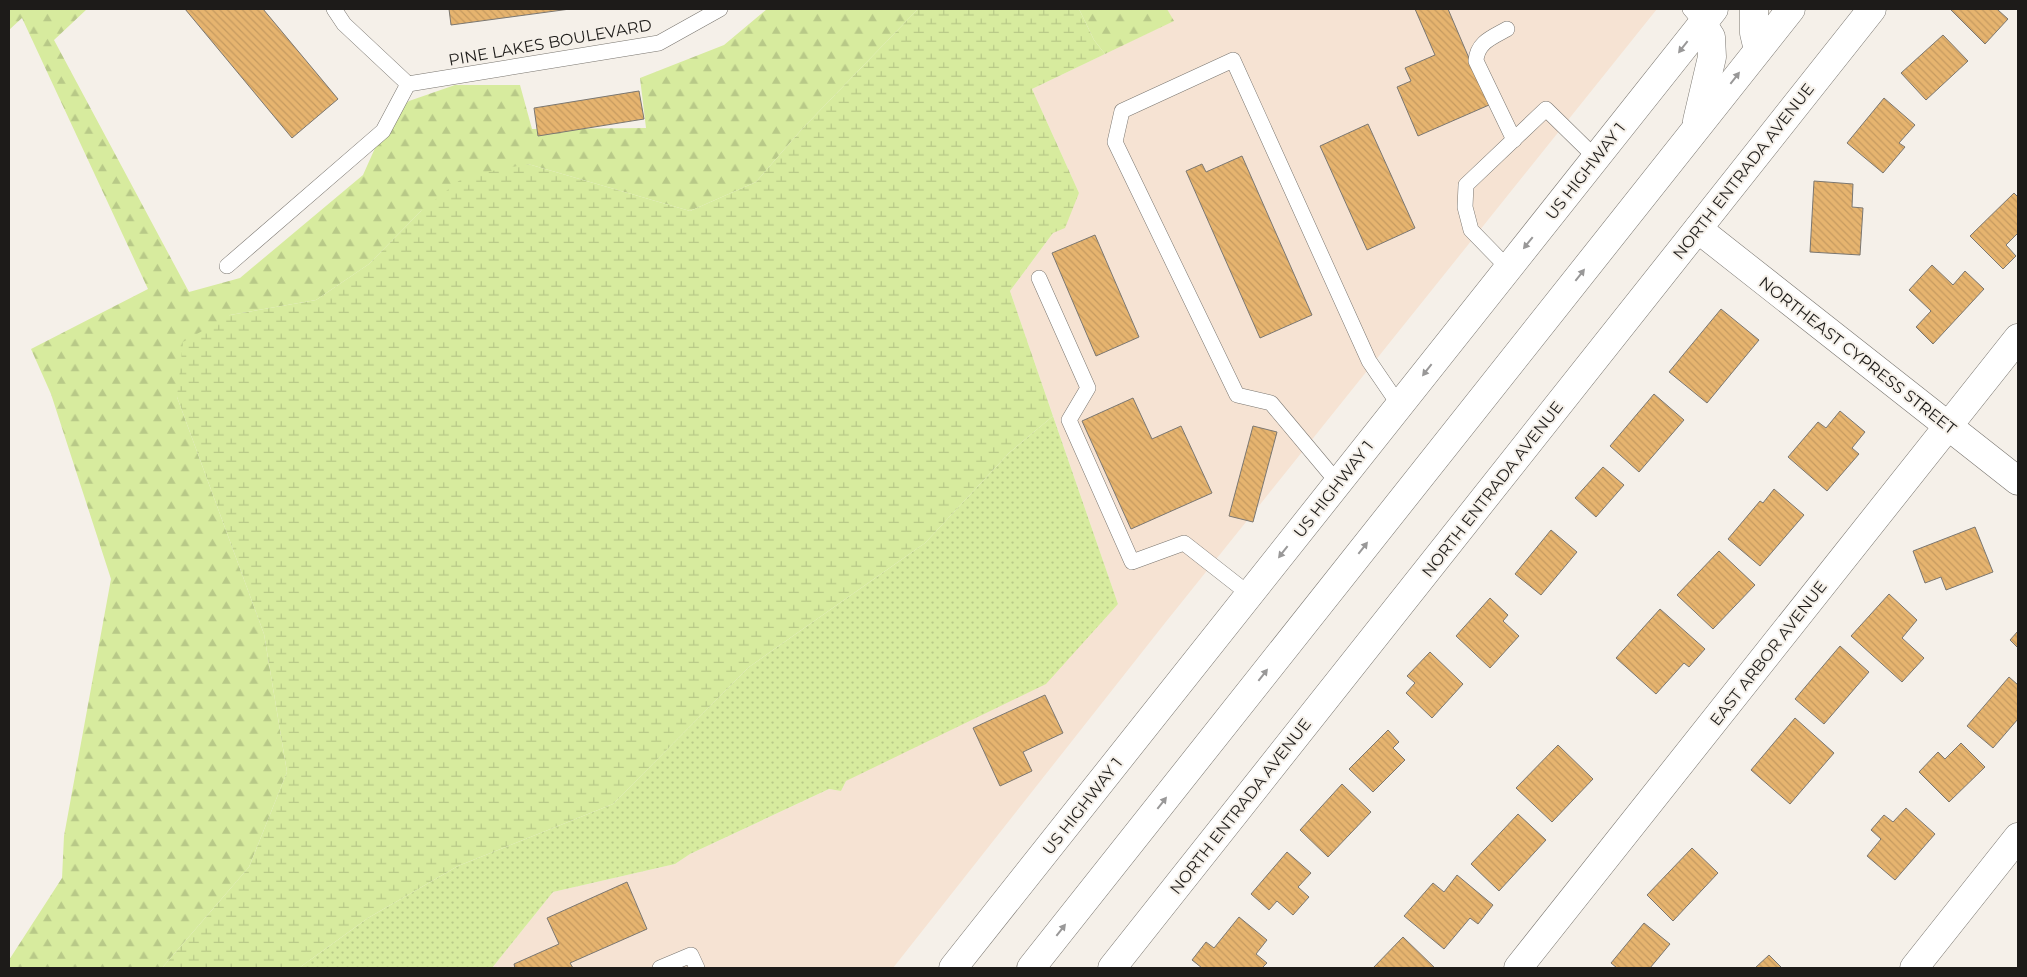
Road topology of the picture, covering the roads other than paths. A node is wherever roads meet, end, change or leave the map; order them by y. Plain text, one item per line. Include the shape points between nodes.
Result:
1 (334, 9) edge
2 (720, 9) edge
3 (1754, 9) edge
4 (1791, 9) edge
5 (1872, 9) edge
6 (1702, 14) edge
7 (1507, 29) dead end
8 (1758, 50) junction
9 (408, 84) junction
10 (1694, 130) junction
11 (1514, 140) junction
12 (1596, 158) junction
13 (1698, 229) junction
14 (227, 266) dead end
15 (1508, 268) junction
16 (1039, 278) dead end
17 (2018, 338) edge
18 (1399, 405) junction
19 (1948, 426) junction
20 (2018, 481) edge
21 (1338, 482) junction
22 (1250, 594) junction
23 (2013, 854) edge
24 (660, 968) edge
25 (697, 968) edge
26 (953, 968) edge
27 (1030, 968) edge
28 (1112, 968) edge
29 (1518, 968) edge
30 (1914, 968) edge

1 - 9 lane via 344,24
2 - 9 lane, PINE LAKES BOULEVARD via 659,43
3 - 8 main road
4 - 8 main road
5 - 13 main road, NORTH ENTRADA AVENUE
6 - 10 main road via 1710,37 1712,57
6 -> 12 main road, US HIGHWAY 1
7 - 11 lane via 1482,44 1476,53 1476,61
10 -> 8 main road
9 - 14 lane via 383,131
27 -> 10 main road
11 - 12 lane via 1546,109
11 - 15 lane via 1466,185 1465,207 1471,230
12 -> 15 main road, US HIGHWAY 1
13 - 19 main road, NORTHEAST CYPRESS STREET
13 - 28 main road, NORTH ENTRADA AVENUE
15 -> 18 main road, US HIGHWAY 1
16 - 22 lane via 1088,388 1070,420 1132,562 1184,544
17 - 19 main road, EAST ARBOR AVENUE
18 - 21 main road, US HIGHWAY 1
18 - 21 lane via 1369,361 1233,60 1122,111 1114,142 1237,395 1271,403
19 - 20 main road, NORTHEAST CYPRESS STREET
19 - 29 main road, EAST ARBOR AVENUE
21 -> 22 main road, US HIGHWAY 1
22 - 26 main road, US HIGHWAY 1
23 - 30 main road
24 - 25 lane via 691,955

